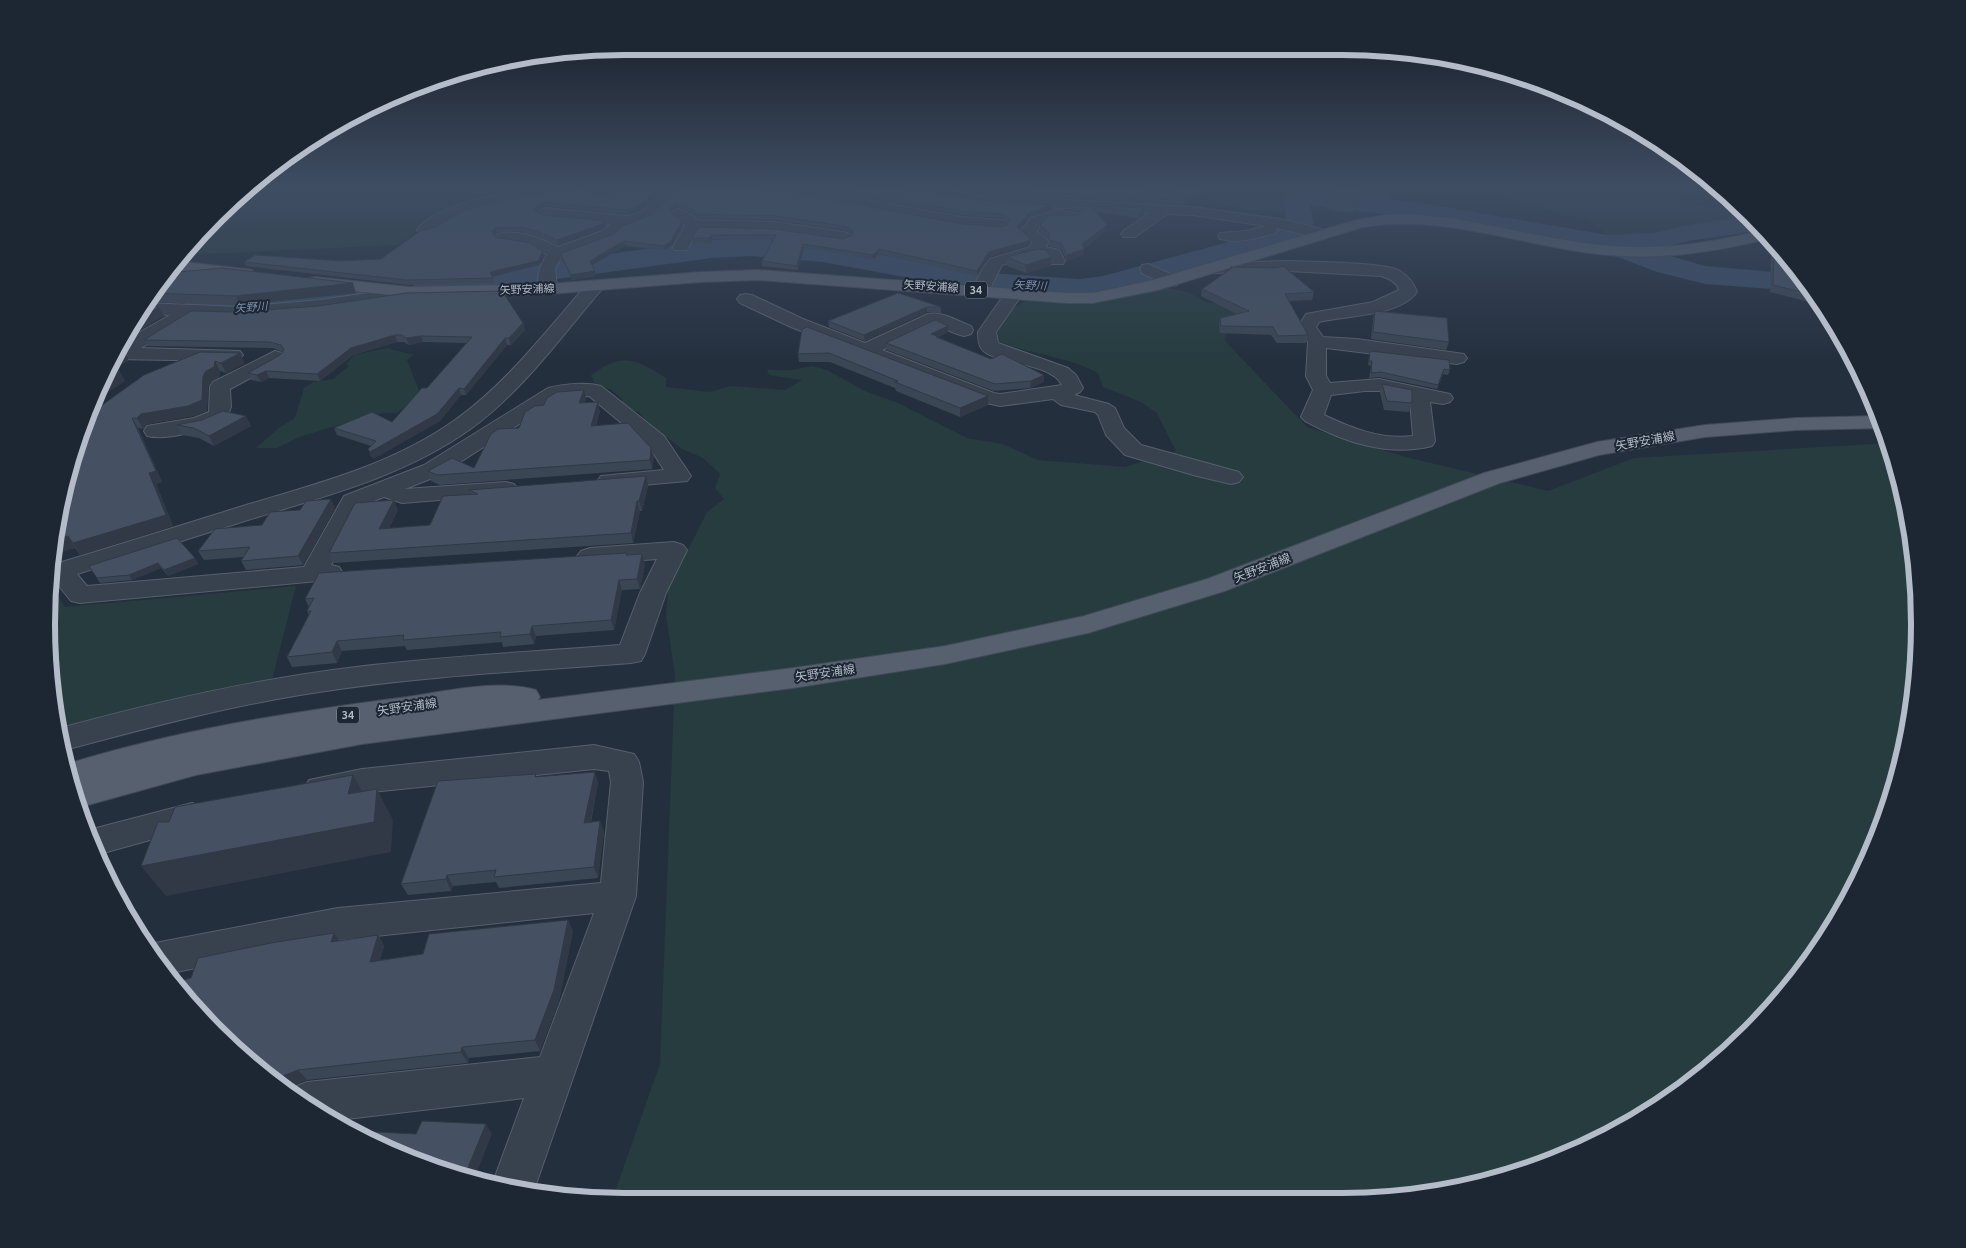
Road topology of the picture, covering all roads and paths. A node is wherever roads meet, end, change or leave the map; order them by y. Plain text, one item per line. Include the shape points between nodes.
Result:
1 (540, 244) edge
2 (583, 244) edge
3 (683, 244) edge
4 (1040, 244) edge
5 (1290, 244) edge
6 (1568, 244) edge
7 (1726, 244) edge
8 (681, 247) dead end
9 (1037, 250) junction
10 (556, 253) junction
11 (1057, 261) dead end
12 (182, 266) edge
13 (1212, 268) junction
14 (1148, 269) dead end
15 (261, 276) edge
16 (548, 278) junction
17 (301, 280) edge
18 (1171, 280) junction
19 (595, 286) junction
20 (981, 290) junction
21 (409, 292) junction
22 (1014, 293) junction
23 (746, 299) dead end
24 (151, 308) edge
25 (193, 309) junction
26 (964, 330) dead end
27 (1317, 342) junction
28 (866, 350) junction
29 (1458, 358) dead end
30 (121, 359) edge
31 (1323, 390) junction
32 (1057, 392) junction
33 (1443, 398) dead end
34 (1420, 401) dead end
35 (1874, 422) edge
36 (155, 431) dead end
37 (1231, 477) dead end
38 (590, 483) edge
39 (530, 487) edge
40 (384, 488) junction
41 (567, 557) edge
42 (58, 571) edge
43 (352, 571) edge
44 (57, 574) edge
45 (313, 574) junction
46 (634, 697) junction
47 (67, 738) edge
48 (75, 774) edge
49 (81, 794) edge
50 (287, 795) edge
51 (222, 808) edge
52 (98, 841) edge
53 (618, 896) junction
54 (164, 958) edge
55 (554, 1075) junction
56 (316, 1102) edge
57 (514, 1182) edge

1 - 10 street
2 - 10 street
3 - 8 street
4 - 9 street
5 - 13 main road, 矢野安浦線 / 34
6 - 7 main road, 矢野安浦線 / 34 via 1652,253 1684,252
9 - 11 street via 1053,253
9 - 20 street via 996,262
10 - 16 street
12 - 15 main road
13 - 18 main road, 矢野安浦線 / 34
13 - 27 street via 1368,269 1394,274 1406,285 1408,292 1400,299 1381,306 1312,318 1308,327
14 - 18 street
16 - 19 main road, 矢野安浦線 / 34
16 - 21 main road, 矢野安浦線 / 34
17 - 21 main road, 矢野安浦線 / 34
18 - 22 main road, 矢野安浦線 / 34 via 1094,298
19 - 20 main road, 矢野安浦線 / 34 via 758,275
19 - 42 street via 491,402 461,426 419,451 356,479
20 - 22 main road, 矢野安浦線 / 34
21 - 25 street via 274,310
22 - 32 street via 987,332 989,346 1063,373 1073,388
23 - 28 street
24 - 25 street
25 - 30 street via 160,327
26 - 28 street via 934,318
27 - 29 street
27 - 31 street via 1316,376
28 - 32 street via 989,398 1000,400
30 - 36 street via 167,362 206,354 275,357 220,386 219,416 199,424
31 - 33 street via 1379,385
31 - 34 street via 1312,417 1358,438 1390,443 1424,441
32 - 37 street via 1068,401 1108,412 1114,430 1133,450
35 - 46 main road, 矢野安浦線 / 34 via 1705,431 1597,449 1492,478 1216,585 1088,624 945,655
38 - 40 street via 679,476 656,441 594,390 554,392 432,470
39 - 40 street via 402,496
40 - 45 street via 352,501
41 - 47 street via 674,550 652,593 631,654 445,668 318,682 175,711
43 - 45 street
44 - 45 street via 80,595
46 - 48 main road, 矢野安浦線 / 34 via 480,697 286,724 124,758
46 - 49 main road, 矢野安浦線 / 34 via 362,732 196,763
50 - 53 street via 362,781 594,757 623,762 627,782
51 - 52 street
53 - 54 street via 338,924
53 - 55 street
55 - 56 street
55 - 57 street

